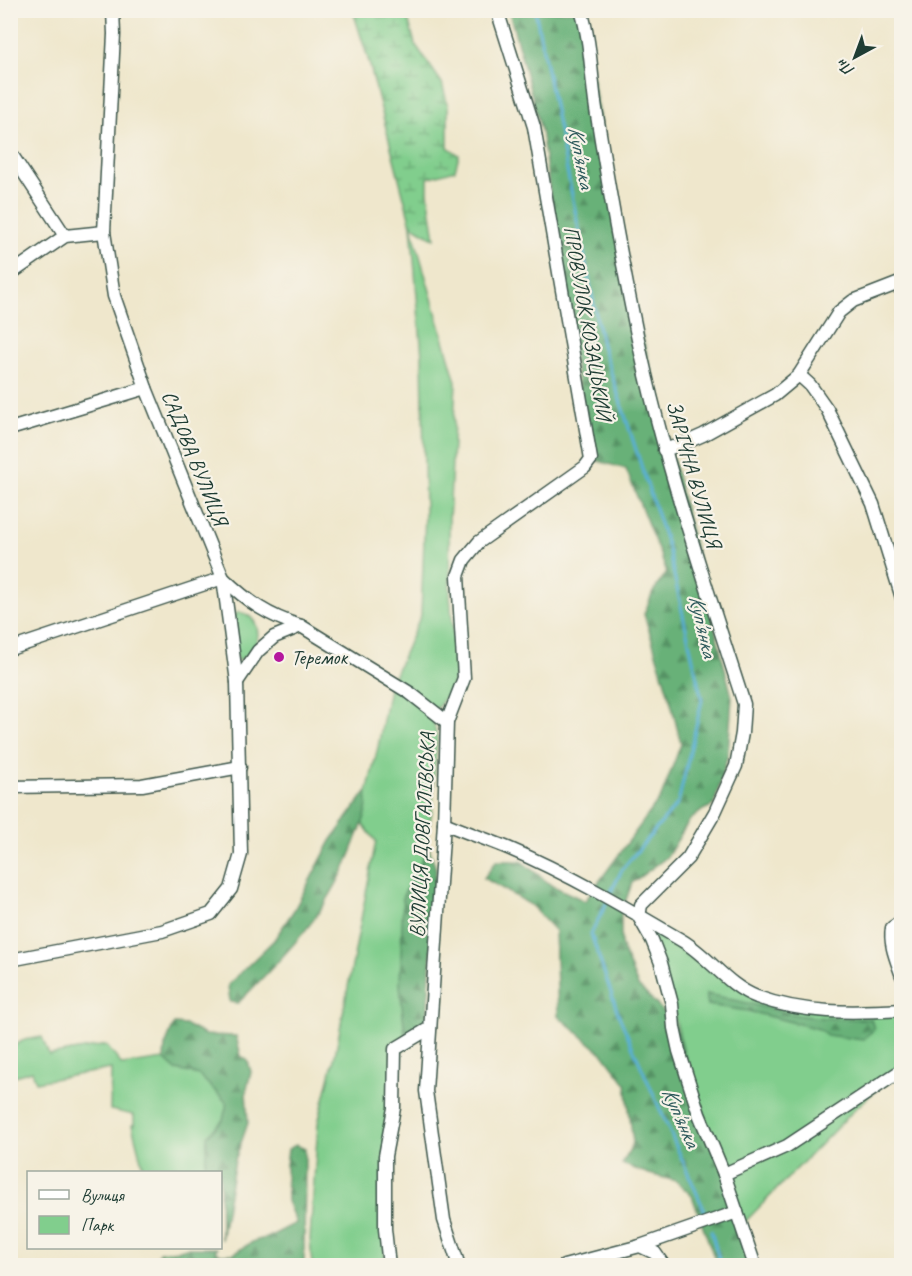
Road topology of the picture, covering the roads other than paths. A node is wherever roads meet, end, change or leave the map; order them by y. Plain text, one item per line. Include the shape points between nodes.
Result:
1 (113, 10) edge
2 (497, 10) edge
3 (581, 10) edge
4 (10, 152) edge
5 (104, 231) junction
6 (64, 236) junction
7 (10, 274) edge
8 (902, 282) edge
9 (799, 375) junction
10 (146, 388) junction
11 (10, 429) edge
12 (664, 450) junction
13 (585, 467) joint
14 (223, 579) junction
15 (902, 598) edge
16 (301, 626) junction
17 (10, 649) edge
18 (237, 682) junction
19 (447, 722) junction
20 (240, 767) junction
21 (10, 787) edge
22 (444, 823) junction
23 (639, 917) junction
24 (902, 921) edge
25 (10, 960) edge
26 (902, 976) edge
27 (902, 1010) edge
28 (430, 1028) junction
29 (902, 1070) edge
30 (724, 1174) junction
31 (737, 1212) junction
32 (640, 1246) junction
33 (389, 1266) edge
34 (459, 1266) edge
35 (564, 1266) edge
36 (664, 1266) edge
37 (755, 1266) edge

1 - 5 street, САДОВА ВУЛИЦЯ
2 - 13 street, ПРОВУЛОК КОЗАЦЬКИЙ via 534,127 589,440 591,459
3 - 12 street, ЗАРІЧНА ВУЛИЦЯ via 629,296
4 - 6 street
5 - 6 street
5 - 10 street, САДОВА ВУЛИЦЯ via 114,296
6 - 7 street
8 - 9 street via 854,301 839,312
9 - 12 street via 775,395 703,435
9 - 15 street via 827,408 873,504
10 - 11 street
10 - 14 street, САДОВА ВУЛИЦЯ
12 - 23 street, ЗАРІЧНА ВУЛИЦЯ via 744,704 736,766 715,812 688,858 641,905
13 - 19 street, ВУЛИЦЯ ДОВГАЛІВСЬКА via 479,542 464,560 458,576 464,678
14 - 16 street via 262,610
14 - 17 street
14 - 18 street, САДОВА ВУЛИЦЯ
16 - 18 street via 274,638 258,651
16 - 19 street via 410,693
18 - 20 street, САДОВА ВУЛИЦЯ
19 - 22 street, ВУЛИЦЯ ДОВГАЛІВСЬКА
20 - 21 street via 142,785
20 - 25 street, САДОВА ВУЛИЦЯ via 241,854 231,889 211,914 162,931
22 - 23 street via 566,876
22 - 28 street, ВУЛИЦЯ ДОВГАЛІВСЬКА
23 - 27 street via 695,949 725,978 755,996 822,1011
23 - 30 street via 661,963 679,1051
24 - 26 street via 892,928 891,934
28 - 33 street via 396,1049 394,1108 385,1156
28 - 34 street, ВУЛИЦЯ ДОВГАЛІВСЬКА via 426,1091 444,1220
29 - 30 street via 788,1146
30 - 31 street
31 - 32 street
31 - 37 street
32 - 35 street
32 - 36 street via 655,1253

